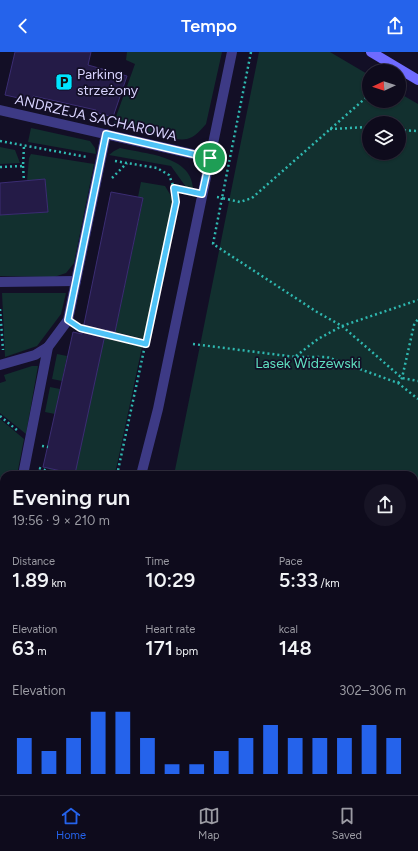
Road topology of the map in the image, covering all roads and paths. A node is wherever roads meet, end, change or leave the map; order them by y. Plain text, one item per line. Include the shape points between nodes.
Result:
1 (232, 52) edge
2 (251, 52) edge
3 (371, 52) edge
4 (418, 80) edge
5 (362, 101) edge
6 (0, 110) edge
7 (362, 128) edge
8 (329, 130) junction
9 (406, 130) edge
10 (418, 131) edge
11 (106, 134) junction
12 (0, 141) edge
13 (24, 146) junction
14 (210, 158) junction
15 (102, 159) junction
16 (23, 166) junction
17 (0, 167) edge
18 (24, 181) dead end
19 (174, 188) junction
20 (202, 194) junction
21 (222, 198) junction
22 (76, 281) junction
23 (0, 282) edge
24 (418, 300) edge
25 (0, 309) edge
26 (418, 319) edge
27 (68, 320) junction
28 (342, 326) junction
29 (146, 344) junction
30 (193, 344) dead end
31 (48, 347) junction
32 (296, 356) junction
33 (2, 365) edge
34 (402, 378) junction
35 (418, 381) edge
36 (398, 383) junction
37 (418, 399) edge
38 (33, 466) dead end
39 (24, 471) edge
40 (47, 471) edge
41 (118, 471) edge
42 (142, 471) edge

1 - 14 street
2 - 21 path
3 - 4 street
5 - 8 path
6 - 11 street, ANDRZEJA SACHAROWA
7 - 8 path
8 - 21 path via 252,198 240,202
9 - 10 path
11 - 14 street, ANDRZEJA SACHAROWA
11 - 15 street
12 - 13 path
13 - 15 path
13 - 16 path
14 - 20 street
15 - 19 path via 157,168 169,175
15 - 22 street
16 - 17 path
16 - 18 path
19 - 20 path
19 - 29 path via 176,202
20 - 21 path
20 - 42 street via 158,409
21 - 28 path via 213,244
22 - 23 street
22 - 27 street
24 - 28 path
25 - 33 path
26 - 34 path via 414,326
27 - 29 path via 80,328
27 - 31 street
28 - 32 path via 318,338
28 - 34 path
29 - 41 path
30 - 32 path
31 - 33 street via 35,355
31 - 39 street
32 - 36 path via 327,357
34 - 35 path
34 - 36 path
36 - 37 path
38 - 40 path

